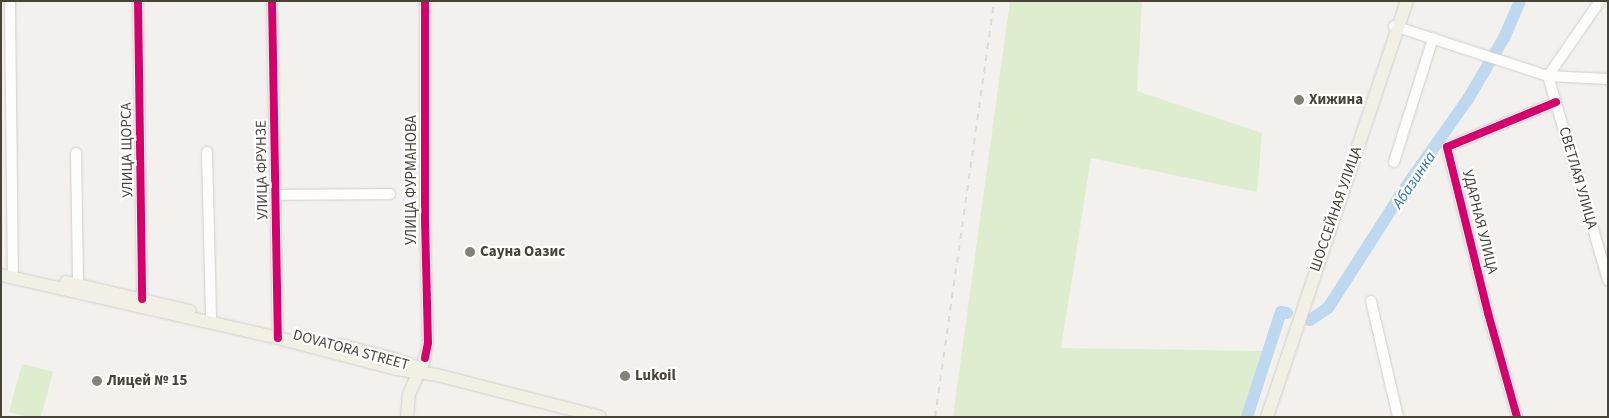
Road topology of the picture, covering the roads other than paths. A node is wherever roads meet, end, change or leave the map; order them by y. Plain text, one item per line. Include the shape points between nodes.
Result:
1 (10, 1) edge
2 (138, 1) edge
3 (272, 1) edge
4 (425, 1) edge
5 (1402, 1) edge
6 (1407, 1) edge
7 (1600, 1) edge
8 (1396, 26) junction
9 (1433, 38) junction
10 (1548, 76) junction
11 (1608, 79) edge
12 (1556, 102) junction
13 (207, 152) dead end
14 (76, 153) dead end
15 (1394, 162) dead end
16 (390, 194) dead end
17 (276, 195) junction
18 (5, 271) edge
19 (1608, 280) edge
20 (78, 284) junction
21 (142, 299) junction
22 (1370, 301) dead end
23 (211, 316) junction
24 (279, 334) junction
25 (421, 368) junction
26 (407, 417) edge
27 (412, 417) edge
28 (600, 417) edge
29 (1266, 417) edge
30 (1398, 417) edge
31 (1518, 417) edge

1 - 18 street
2 - 21 street, УЛИЦА ЩОРСА
3 - 17 street, УЛИЦА ФРУНЗЕ
4 - 25 street, УЛИЦА ФУРМАНОВА via 428,343
5 - 8 main road, ШОССЕЙНАЯ УЛИЦА
6 - 8 main road, ШОССЕЙНАЯ УЛИЦА
7 - 10 street
8 - 9 street
8 - 29 main road, ШОССЕЙНАЯ УЛИЦА
9 - 10 street
9 - 15 street
10 - 11 street
10 - 12 street, СВЕТЛАЯ УЛИЦА
12 - 19 street, СВЕТЛАЯ УЛИЦА
12 - 31 street, УДАРНАЯ УЛИЦА via 1447,147 1488,313
13 - 23 street
14 - 20 street
16 - 17 street
17 - 24 street, УЛИЦА ФРУНЗЕ
18 - 20 main road, DOVATORA STREET
18 - 24 main road, DOVATORA STREET
20 - 21 main road, DOVATORA STREET
21 - 23 main road, DOVATORA STREET
22 - 30 street
23 - 24 main road, DOVATORA STREET
24 - 25 main road, DOVATORA STREET
25 - 26 main road via 409,394
25 - 27 main road
25 - 28 main road, DOVATORA STREET via 437,375

